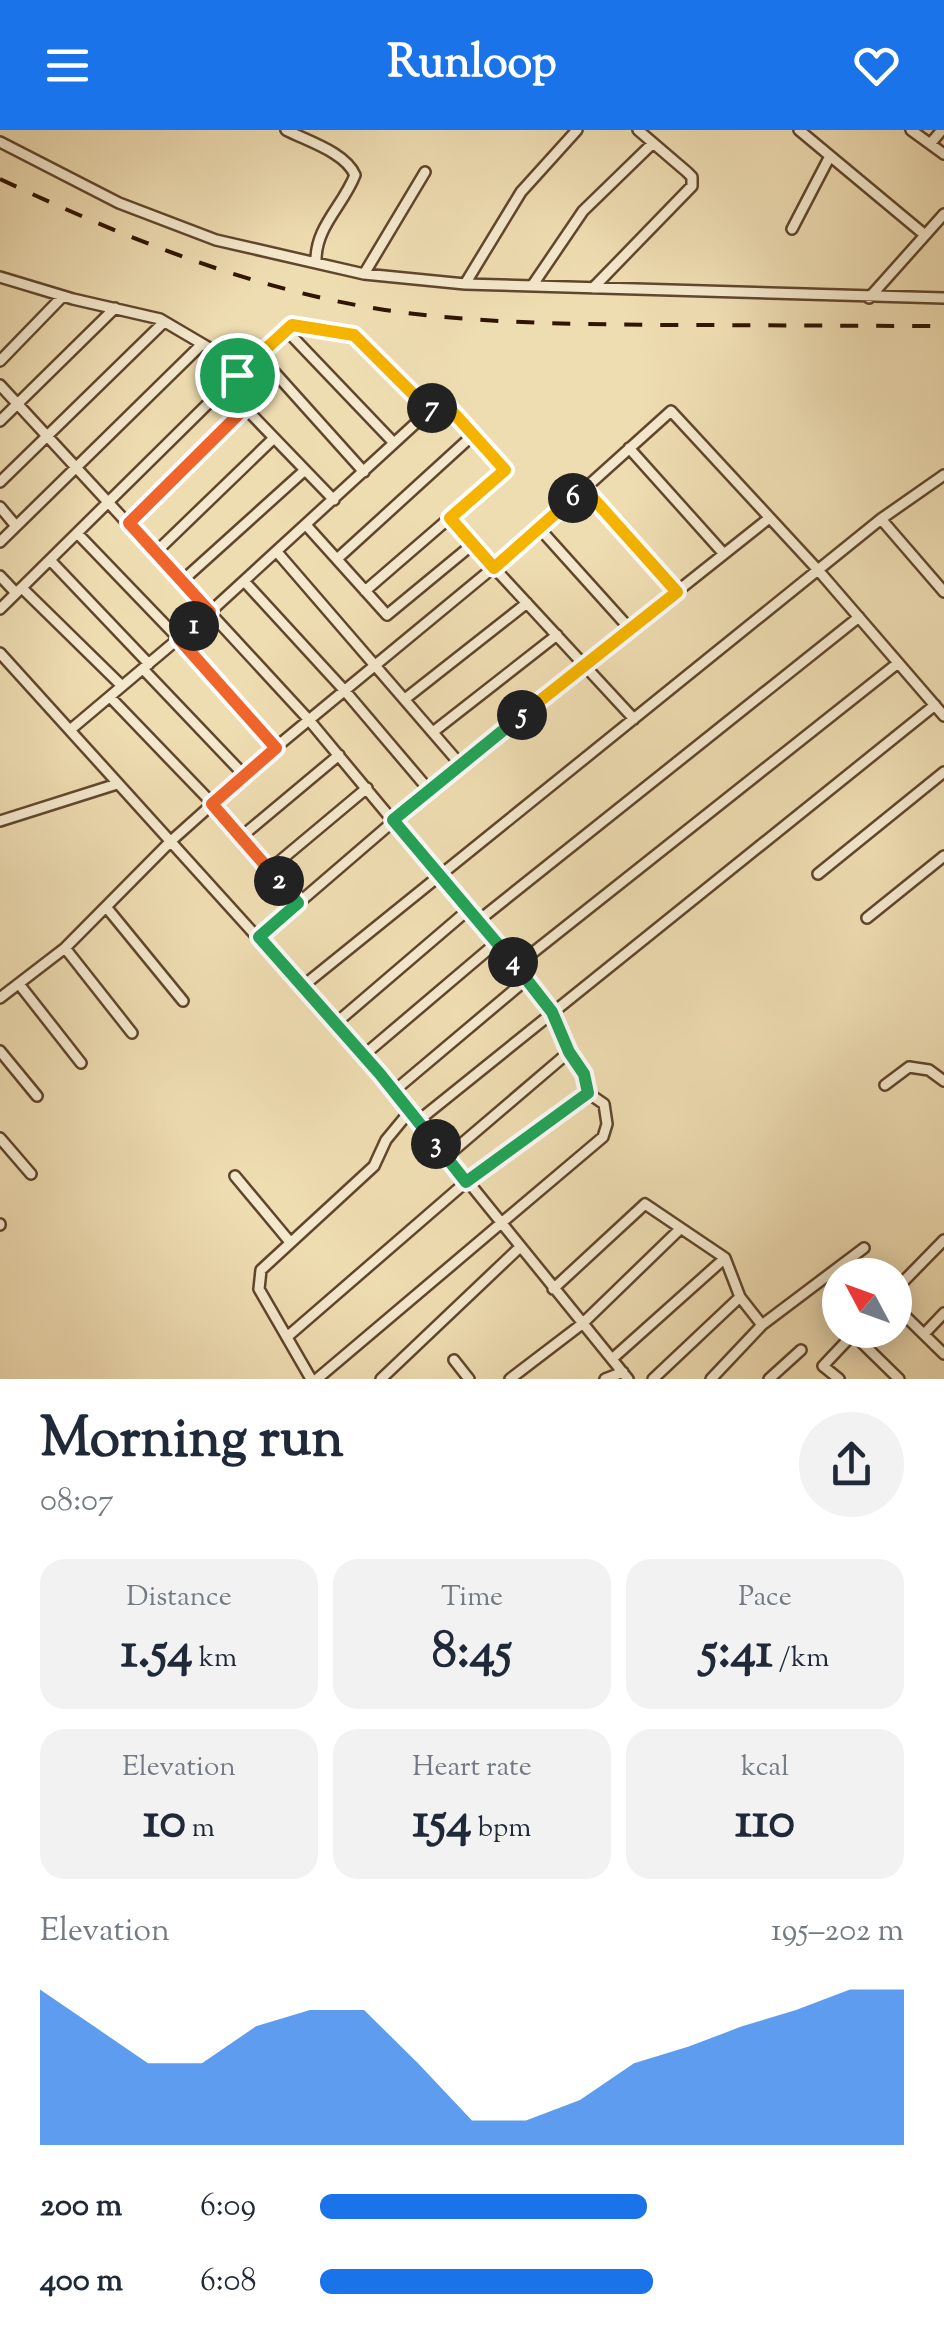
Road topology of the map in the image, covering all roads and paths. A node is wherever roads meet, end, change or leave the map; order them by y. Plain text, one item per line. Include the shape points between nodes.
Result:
1 (286, 130) edge
2 (577, 130) edge
3 (638, 130) edge
4 (800, 130) edge
5 (912, 130) edge
6 (942, 130) edge
7 (0, 142) edge
8 (653, 143) junction
9 (930, 144) junction
10 (944, 154) edge
11 (830, 156) junction
12 (425, 172) dead end
13 (944, 214) edge
14 (792, 229) dead end
15 (925, 235) junction
16 (316, 262) junction
17 (364, 274) junction
18 (0, 278) edge
19 (465, 284) junction
20 (532, 286) junction
21 (593, 288) junction
22 (63, 296) junction
23 (869, 298) junction
24 (944, 298) edge
25 (116, 308) junction
26 (164, 322) junction
27 (286, 330) junction
28 (202, 344) junction
29 (258, 355) junction
30 (0, 361) edge
31 (237, 375) junction
32 (0, 385) edge
33 (224, 387) junction
34 (17, 404) junction
35 (245, 408) junction
36 (429, 410) junction
37 (0, 421) edge
38 (474, 435) junction
39 (47, 436) junction
40 (274, 438) junction
41 (394, 443) junction
42 (629, 448) junction
43 (76, 468) junction
44 (305, 470) junction
45 (364, 472) junction
46 (943, 476) edge
47 (0, 482) edge
48 (584, 488) junction
49 (334, 500) junction
50 (108, 502) junction
51 (0, 508) edge
52 (450, 518) junction
53 (768, 519) junction
54 (881, 520) junction
55 (129, 523) junction
56 (306, 525) junction
57 (16, 526) junction
58 (540, 529) junction
59 (78, 533) junction
60 (0, 542) edge
61 (473, 544) junction
62 (156, 552) junction
63 (276, 552) junction
64 (724, 554) junction
65 (337, 559) junction
66 (50, 560) junction
67 (494, 568) junction
68 (818, 570) junction
69 (0, 576) edge
70 (244, 581) junction
71 (182, 582) junction
72 (19, 591) junction
73 (365, 591) junction
74 (677, 592) junction
75 (944, 592) edge
76 (527, 603) junction
77 (0, 609) edge
78 (210, 612) junction
79 (859, 617) junction
80 (630, 629) junction
81 (557, 635) junction
82 (179, 639) junction
83 (0, 653) edge
84 (898, 663) junction
85 (376, 665) junction
86 (585, 665) junction
87 (146, 666) junction
88 (122, 686) junction
89 (345, 691) junction
90 (110, 697) junction
91 (405, 699) junction
92 (935, 705) junction
93 (944, 716) edge
94 (634, 719) junction
95 (309, 720) junction
96 (70, 730) junction
97 (433, 732) junction
98 (276, 748) junction
99 (338, 755) junction
100 (460, 764) junction
101 (944, 772) edge
102 (245, 776) junction
103 (117, 784) junction
104 (367, 788) junction
105 (429, 790) junction
106 (212, 804) junction
107 (393, 820) junction
108 (0, 822) edge
109 (241, 837) junction
110 (171, 841) junction
111 (944, 856) edge
112 (269, 870) junction
113 (818, 874) dead end
114 (440, 876) junction
115 (298, 903) junction
116 (107, 908) junction
117 (468, 910) junction
118 (868, 918) dead end
119 (478, 922) junction
120 (259, 937) junction
121 (496, 943) junction
122 (66, 948) junction
123 (516, 966) junction
124 (526, 979) junction
125 (0, 981) edge
126 (303, 986) junction
127 (14, 987) junction
128 (0, 998) edge
129 (183, 1001) dead end
130 (552, 1012) junction
131 (336, 1023) junction
132 (132, 1033) dead end
133 (0, 1051) edge
134 (569, 1052) junction
135 (364, 1055) junction
136 (81, 1063) dead end
137 (944, 1081) edge
138 (885, 1085) dead end
139 (394, 1091) junction
140 (588, 1093) junction
141 (36, 1096) dead end
142 (410, 1111) junction
143 (418, 1121) junction
144 (0, 1138) edge
145 (446, 1157) junction
146 (30, 1174) dead end
147 (236, 1176) dead end
148 (466, 1182) junction
149 (498, 1222) junction
150 (679, 1230) junction
151 (944, 1240) edge
152 (290, 1242) junction
153 (519, 1248) junction
154 (864, 1248) dead end
155 (725, 1258) junction
156 (912, 1273) edge
157 (553, 1289) junction
158 (740, 1297) junction
159 (944, 1313) edge
160 (912, 1322) edge
161 (582, 1324) junction
162 (762, 1324) junction
163 (924, 1334) junction
164 (287, 1337) junction
165 (840, 1348) edge
166 (870, 1348) edge
167 (801, 1350) dead end
168 (944, 1354) edge
169 (612, 1358) junction
170 (454, 1360) dead end
171 (626, 1376) edge
172 (314, 1379) edge
173 (381, 1379) edge
174 (469, 1379) edge
175 (510, 1379) edge
176 (605, 1379) edge
177 (653, 1379) edge
178 (711, 1379) edge
179 (769, 1379) edge
180 (838, 1379) edge
181 (899, 1379) edge

1 - 16 street via 355,174 320,232
2 - 19 street via 522,192
3 - 8 street
4 - 11 street
5 - 9 street
6 - 9 street
7 - 16 street via 118,203 216,240
8 - 20 street via 584,211
8 - 21 street via 692,177 692,186
9 - 10 street
11 - 14 street
11 - 15 street
12 - 17 street
13 - 15 street
15 - 23 street
16 - 17 street
17 - 19 street
18 - 22 street
19 - 20 street
20 - 21 street
21 - 23 street
22 - 25 street
22 - 30 street
23 - 24 street
25 - 26 street
25 - 34 street
26 - 28 street
26 - 39 street
27 - 29 street
27 - 36 street via 292,325 354,335
27 - 41 street
28 - 31 street
28 - 43 street
29 - 31 street
29 - 45 street
31 - 33 street
32 - 34 street
33 - 35 street
33 - 50 street
34 - 37 street
34 - 39 street
35 - 40 street
35 - 55 street
36 - 38 street via 442,400
36 - 41 street
38 - 52 street via 505,470
38 - 65 street
39 - 43 street
39 - 47 street
40 - 44 street
40 - 62 street
41 - 45 street
42 - 48 street
42 - 53 street via 671,410
42 - 64 street
43 - 50 street
43 - 57 street
44 - 49 street
44 - 71 street
45 - 49 street
46 - 54 street
48 - 58 street
48 - 74 street
49 - 56 street
50 - 55 street
50 - 59 street
51 - 57 street
52 - 61 street
52 - 73 street
53 - 64 street
53 - 68 street
54 - 68 street
54 - 75 street
55 - 62 street
56 - 63 street
56 - 65 street
57 - 60 street
58 - 67 street
58 - 80 street
59 - 66 street
59 - 82 street
61 - 67 street
61 - 73 street via 388,616
62 - 71 street
63 - 70 street
63 - 85 street
64 - 74 street
65 - 73 street
66 - 72 street
66 - 87 street
67 - 76 street
67 - 85 street
68 - 79 street
68 - 94 street
69 - 72 street
70 - 78 street
70 - 89 street
71 - 78 street
72 - 77 street
72 - 88 street
74 - 80 street
76 - 81 street
76 - 91 street
78 - 82 street
78 - 95 street
79 - 84 street
79 - 119 street
80 - 86 street
81 - 86 street
81 - 97 street
82 - 87 street
82 - 98 street
83 - 96 street
84 - 92 street
84 - 123 street
85 - 89 street
85 - 91 street
86 - 94 street
86 - 100 street
87 - 88 street
87 - 102 street
88 - 90 street
89 - 95 street
89 - 105 street
90 - 96 street
90 - 106 street
91 - 97 street
92 - 93 street
92 - 130 street
94 - 114 street
95 - 98 street
95 - 99 street
96 - 103 street
97 - 100 street
98 - 102 street
99 - 104 street
99 - 109 street
100 - 105 street
101 - 113 street
102 - 106 street
103 - 108 street
103 - 110 street
104 - 107 street
104 - 112 street
105 - 107 street
106 - 109 street
106 - 110 street
107 - 114 street
107 - 115 street
109 - 112 street
110 - 116 street
110 - 120 street
111 - 118 street
112 - 115 street
114 - 117 street
114 - 126 street
115 - 120 street
116 - 122 street
116 - 129 street
117 - 119 street
117 - 131 street
119 - 121 street
120 - 126 street
121 - 123 street
121 - 135 street
122 - 127 street
122 - 132 street
123 - 124 street
124 - 130 street
124 - 139 street
125 - 127 street
126 - 131 street
127 - 128 street
127 - 136 street
130 - 134 street
130 - 143 street
131 - 135 street
133 - 141 street
134 - 140 street
134 - 145 street
135 - 139 street
137 - 138 street via 909,1066
139 - 142 street
140 - 148 street
140 - 149 street via 604,1104 602,1137
142 - 143 street
142 - 152 street via 374,1166
143 - 145 street
144 - 146 street
145 - 148 street
147 - 152 street
148 - 149 street
148 - 164 street
149 - 153 street
149 - 172 street
150 - 155 street
150 - 157 street via 645,1204
150 - 161 street
151 - 156 street
152 - 164 street via 261,1270 259,1288
153 - 157 street
153 - 173 street
154 - 162 street
155 - 158 street
155 - 169 street
157 - 161 street
158 - 162 street
158 - 177 street
159 - 163 street
160 - 163 street
161 - 169 street
161 - 175 street
162 - 178 street
163 - 168 street
164 - 172 street
165 - 180 street via 823,1366
166 - 181 street
167 - 179 street
169 - 171 street
170 - 174 street
171 - 176 street

